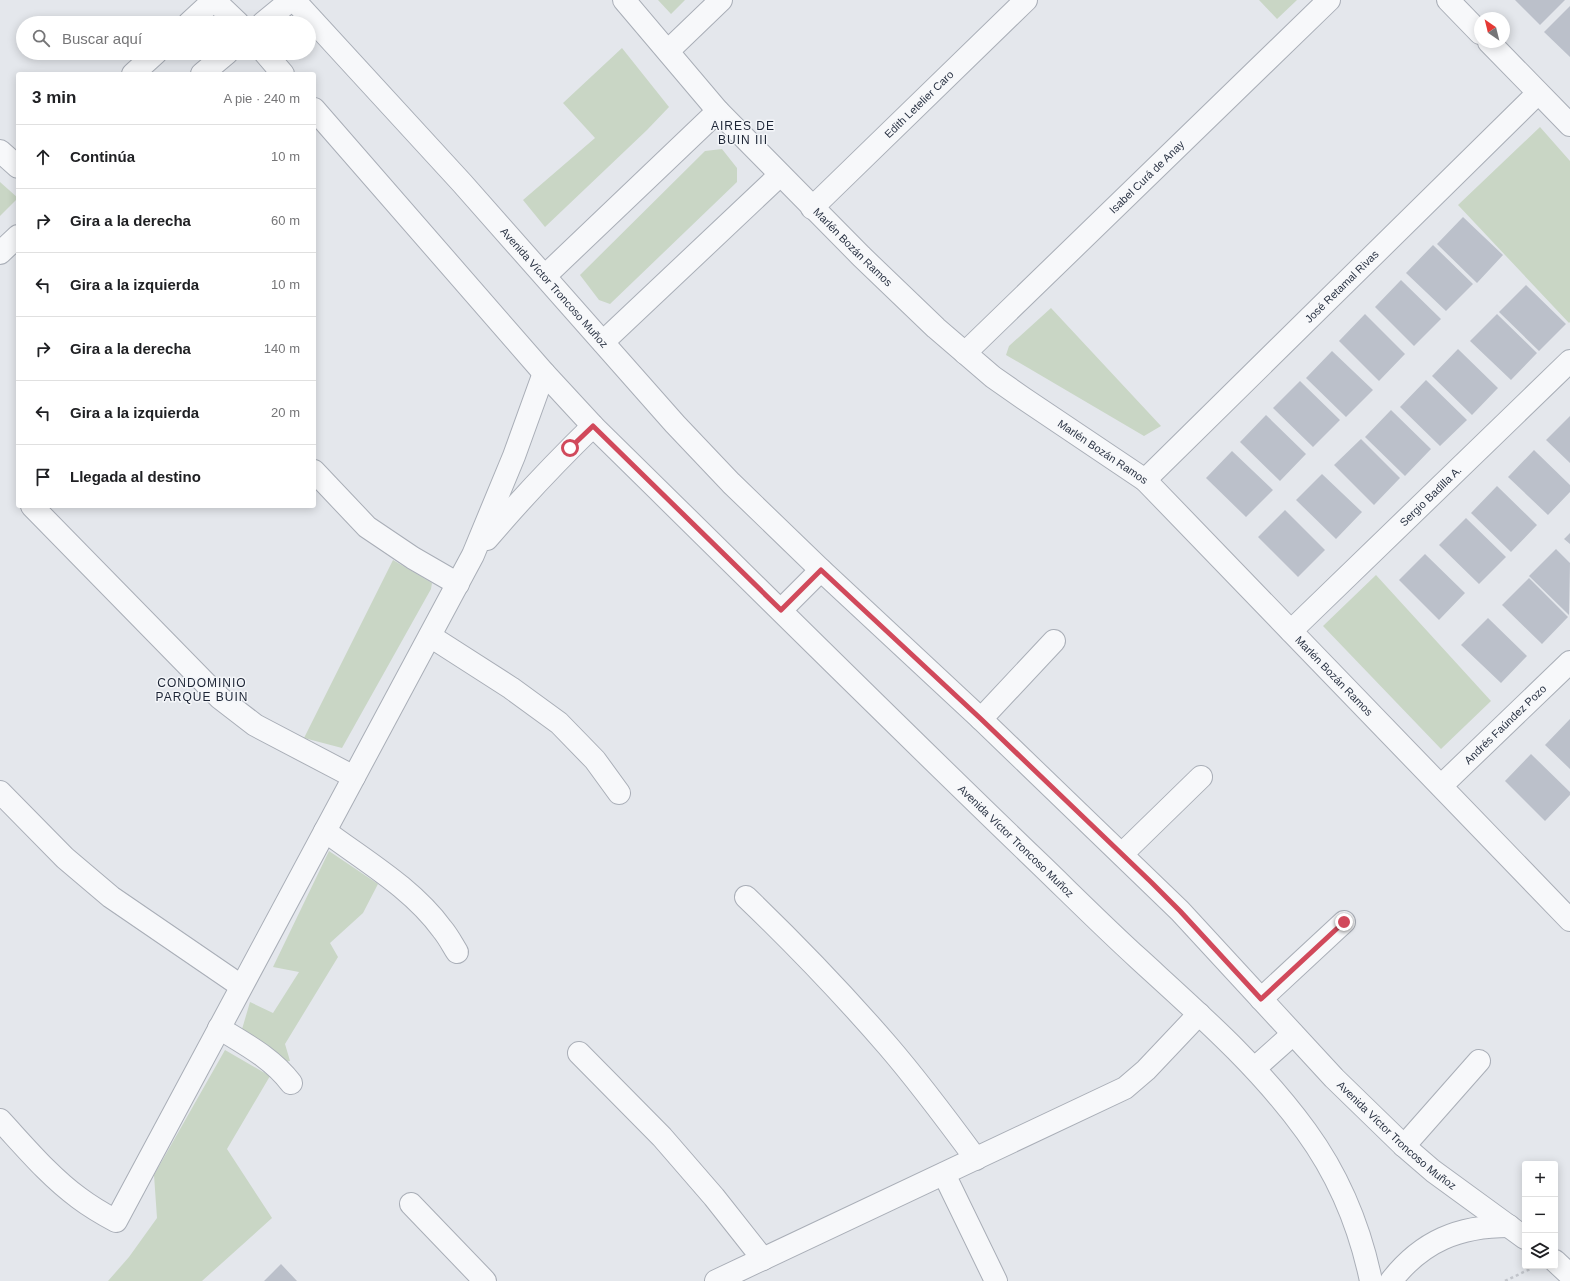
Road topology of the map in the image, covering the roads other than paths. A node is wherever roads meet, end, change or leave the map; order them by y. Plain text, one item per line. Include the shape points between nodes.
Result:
1 (214, 0) edge
2 (292, 0) edge
3 (624, 0) edge
4 (721, 0) edge
5 (1026, 0) edge
6 (1329, 0) edge
7 (1448, 0) edge
8 (197, 16) edge
9 (231, 16) edge
10 (272, 16) edge
11 (307, 16) edge
12 (316, 26) edge
13 (1474, 27) edge
14 (1495, 48) edge
15 (668, 51) junction
16 (148, 60) edge
17 (219, 60) edge
18 (271, 60) edge
19 (135, 72) edge
20 (204, 72) edge
21 (282, 72) edge
22 (1538, 93) junction
23 (316, 111) edge
24 (718, 111) junction
25 (1570, 125) edge
26 (0, 150) edge
27 (16, 165) edge
28 (780, 175) junction
29 (812, 208) junction
30 (16, 238) edge
31 (0, 252) edge
32 (545, 276) junction
33 (603, 342) junction
34 (965, 353) junction
35 (1570, 361) edge
36 (544, 373) junction
37 (593, 426) junction
38 (316, 472) edge
39 (1146, 480) junction
40 (34, 508) edge
41 (473, 555) junction
42 (821, 570) junction
43 (458, 584) junction
44 (781, 610) junction
45 (1291, 631) junction
46 (430, 636) junction
47 (1054, 641) dead end
48 (1570, 662) edge
49 (981, 719) junction
50 (354, 777) junction
51 (1201, 777) dead end
52 (1440, 786) junction
53 (0, 792) edge
54 (619, 793) dead end
55 (325, 831) junction
56 (1122, 854) junction
57 (746, 897) dead end
58 (1569, 919) edge
59 (1344, 922) dead end
60 (457, 952) dead end
61 (241, 986) junction
62 (1261, 999) junction
63 (1199, 1014) junction
64 (219, 1028) junction
65 (1293, 1034) junction
66 (579, 1053) dead end
67 (1479, 1061) dead end
68 (1255, 1068) junction
69 (291, 1083) dead end
70 (0, 1120) edge
71 (1404, 1146) junction
72 (976, 1159) junction
73 (944, 1174) junction
74 (411, 1204) dead end
75 (1517, 1232) edge
76 (763, 1259) junction
77 (1558, 1264) edge
78 (1570, 1275) edge
79 (485, 1281) edge
80 (716, 1281) edge
81 (996, 1281) edge
82 (1371, 1281) edge
83 (1391, 1281) edge

1 - 8 street
1 - 9 street
2 - 10 street
2 - 11 street, Avenida Víctor Troncoso Muñoz
3 - 15 street, Marlén Bozán Ramos
4 - 15 street
5 - 29 street, Edith Letelier Caro
6 - 34 street, Isabel Curá de Anay
7 - 13 street
12 - 32 street, Avenida Víctor Troncoso Muñoz
14 - 22 street
15 - 24 street, Marlén Bozán Ramos
16 - 19 street
17 - 20 street
18 - 21 street
22 - 25 street
22 - 39 street, José Retamal Rivas
23 - 36 street, Avenida Víctor Troncoso Muñoz
24 - 28 street, Marlén Bozán Ramos
24 - 32 street
26 - 27 street
28 - 29 street, Marlén Bozán Ramos
28 - 33 street
29 - 34 street, Marlén Bozán Ramos
30 - 31 street
32 - 33 street, Avenida Víctor Troncoso Muñoz
33 - 42 street, Avenida Víctor Troncoso Muñoz via 731,483
34 - 39 street, Marlén Bozán Ramos via 993,377
35 - 45 street, Sergio Badilla A.
36 - 37 street, Avenida Víctor Troncoso Muñoz
36 - 41 street via 514,456
37 - 41 street via 521,499
37 - 44 street, Avenida Víctor Troncoso Muñoz
38 - 43 street via 367,527 412,558
39 - 45 street, Marlén Bozán Ramos
40 - 50 street via 220,698 255,725
41 - 43 street
42 - 44 street
42 - 49 street, Avenida Víctor Troncoso Muñoz
43 - 46 street
44 - 63 street, Avenida Víctor Troncoso Muñoz via 1037,861
45 - 52 street, Marlén Bozán Ramos
46 - 50 street
46 - 54 street via 511,688 559,723 595,760
47 - 49 street
48 - 52 street, Andrés Faúndez Pozo
49 - 56 street, Avenida Víctor Troncoso Muñoz
50 - 55 street
51 - 56 street
52 - 58 street, Marlén Bozán Ramos
53 - 61 street via 65,858 105,892
55 - 60 street via 389,878 429,913
55 - 61 street
56 - 62 street, Avenida Víctor Troncoso Muñoz via 1180,911
57 - 72 street via 806,956 889,1048 934,1102
59 - 62 street
61 - 64 street
62 - 65 street, Avenida Víctor Troncoso Muñoz
63 - 68 street, Avenida Víctor Troncoso Muñoz
63 - 72 street via 1146,1070 1125,1088
64 - 69 street via 260,1054 282,1071
64 - 70 street via 116,1221 78,1198
65 - 68 street
65 - 71 street, Avenida Víctor Troncoso Muñoz
66 - 76 street via 662,1137
67 - 71 street
68 - 82 street, Avenida Víctor Troncoso Muñoz via 1309,1134 1325,1161 1352,1218 1367,1260
71 - 75 street, Avenida Víctor Troncoso Muñoz via 1433,1171
72 - 73 street
73 - 76 street
73 - 81 street
74 - 79 street
75 - 83 street, Avenida Víctor Troncoso Muñoz via 1481,1227 1448,1236 1429,1245 1413,1257
76 - 80 street
77 - 78 street

